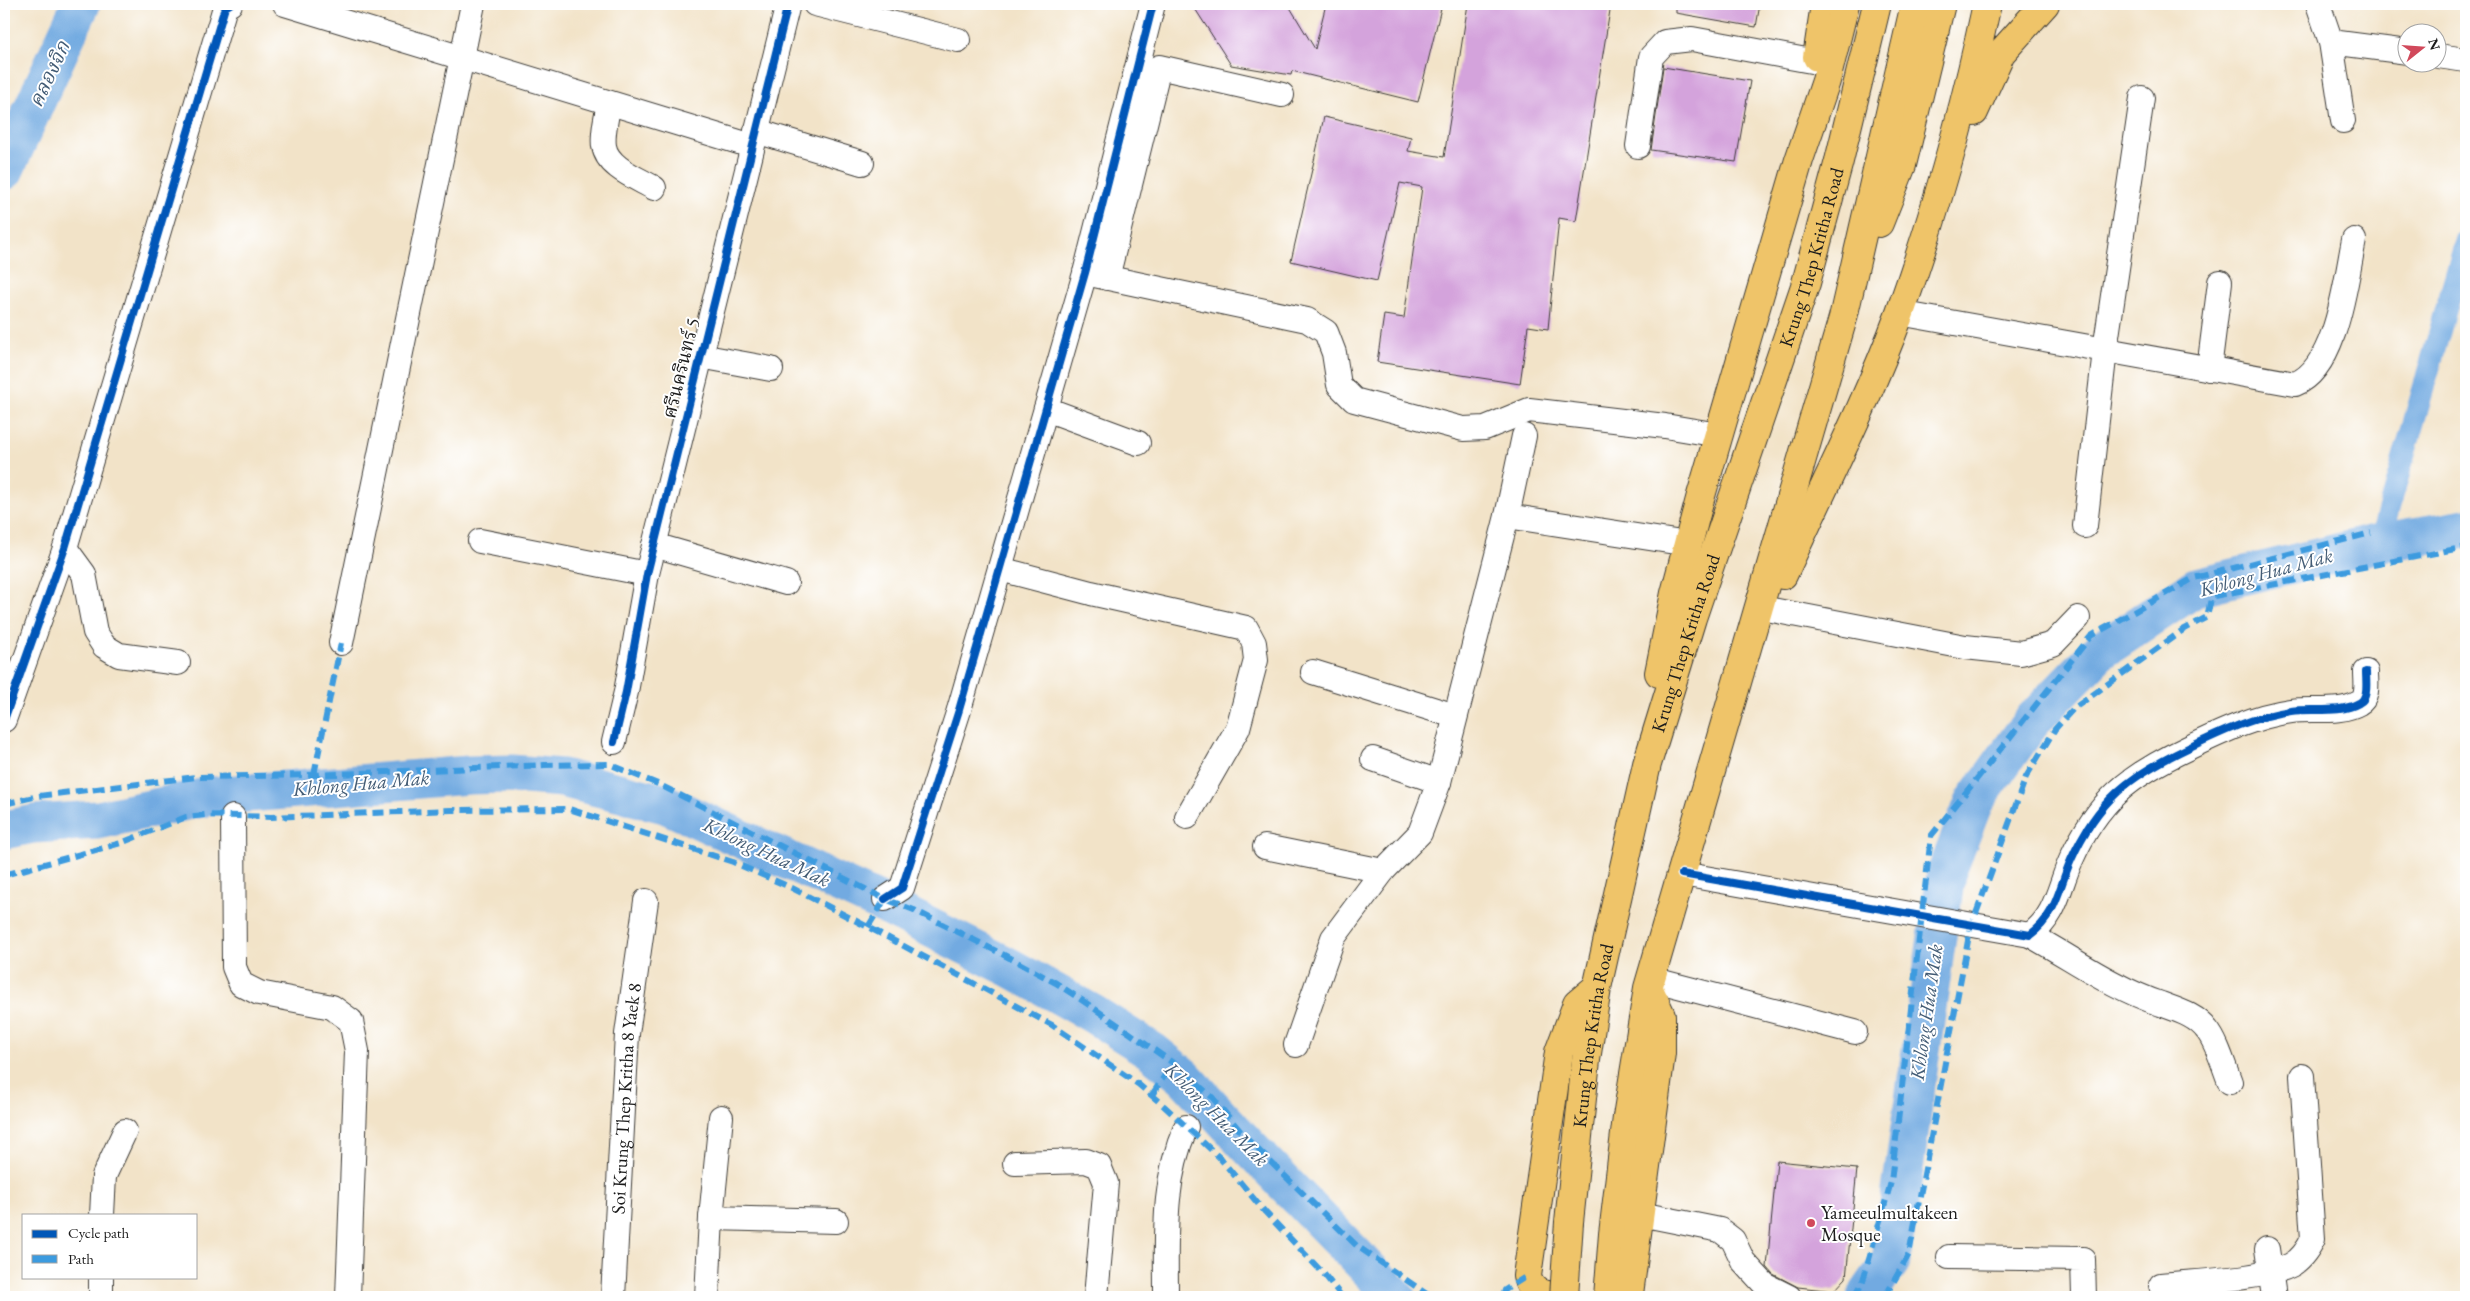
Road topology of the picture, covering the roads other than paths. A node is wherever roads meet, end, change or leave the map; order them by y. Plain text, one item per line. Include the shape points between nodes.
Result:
1 (230, 4) edge
2 (285, 4) edge
3 (473, 4) edge
4 (788, 4) edge
5 (815, 4) edge
6 (1153, 4) edge
7 (1825, 4) edge
8 (1846, 4) edge
9 (1877, 4) edge
10 (1915, 4) edge
11 (1941, 4) edge
12 (1987, 4) edge
13 (2045, 4) edge
14 (2318, 4) edge
15 (958, 40) dead end
16 (2331, 42) junction
17 (2398, 51) edge
18 (2448, 57) edge
19 (462, 59) junction
20 (2466, 60) edge
21 (1817, 62) junction
22 (1282, 95) dead end
23 (2142, 98) dead end
24 (609, 103) junction
25 (2342, 121) dead end
26 (754, 138) junction
27 (1638, 146) dead end
28 (1799, 160) junction
29 (862, 163) dead end
30 (654, 188) dead end
31 (1926, 232) junction
32 (2354, 240) dead end
33 (1096, 275) junction
34 (2220, 282) dead end
35 (1899, 313) junction
36 (1843, 318) junction
37 (2105, 350) junction
38 (700, 356) junction
39 (771, 369) dead end
40 (2209, 369) junction
41 (1046, 408) junction
42 (1524, 436) dead end
43 (1719, 436) junction
44 (1138, 443) dead end
45 (1507, 516) junction
46 (2085, 526) dead end
47 (480, 540) dead end
48 (1688, 544) junction
49 (654, 545) junction
50 (64, 548) junction
51 (1000, 569) junction
52 (647, 574) junction
53 (786, 583) dead end
54 (1768, 609) junction
55 (2078, 618) dead end
56 (341, 643) dead end
57 (1746, 656) junction
58 (178, 663) dead end
59 (1313, 672) dead end
60 (2366, 672) dead end
61 (1455, 716) junction
62 (4, 720) edge
63 (614, 742) dead end
64 (1373, 760) dead end
65 (1647, 764) junction
66 (1438, 782) junction
67 (1187, 817) dead end
68 (233, 818) dead end
69 (1265, 848) dead end
70 (1383, 871) junction
71 (1682, 874) junction
72 (884, 899) dead end
73 (646, 901) dead end
74 (2030, 935) junction
75 (1649, 984) junction
76 (1597, 988) junction
77 (1855, 1032) dead end
78 (1296, 1046) dead end
79 (2302, 1076) dead end
80 (2230, 1082) dead end
81 (721, 1117) dead end
82 (1186, 1127) dead end
83 (125, 1131) dead end
84 (1015, 1163) dead end
85 (102, 1214) edge
86 (1640, 1214) junction
87 (711, 1218) junction
88 (836, 1221) dead end
89 (2268, 1249) dead end
90 (1949, 1257) dead end
91 (2271, 1273) junction
92 (101, 1278) edge
93 (2162, 1285) dead end
94 (2210, 1289) edge
95 (101, 1297) edge
96 (348, 1297) edge
97 (613, 1297) edge
98 (708, 1297) edge
99 (1096, 1297) edge
100 (1166, 1297) edge
101 (1564, 1297) edge
102 (1608, 1297) edge
103 (1624, 1297) edge
104 (1788, 1297) edge
105 (2084, 1297) edge
106 (2274, 1297) edge

1 - 50 street via 226,7
2 - 19 street
3 - 19 street
4 - 26 street, ศรีนครินทร์ 5
5 - 15 street
6 - 33 street
7 - 21 main road
8 - 28 main road via 1826,81
9 - 65 main road, Krung Thep Kritha Road via 1806,283 1695,609
10 - 36 main road
11 - 36 main road via 1902,165
12 - 31 main road via 1955,136
13 - 31 main road via 2001,53 1976,106
14 - 16 street
16 - 17 street
16 - 25 street
18 - 20 street
19 - 24 street
19 - 56 street
21 - 27 street via 1692,39 1666,42 1651,58
21 - 28 main road
22 - 33 street via 1159,67
23 - 37 street
24 - 26 street
24 - 30 street via 604,145 609,159
26 - 29 street
26 - 38 street, ศรีนครินทร์ 5
28 - 43 main road
31 - 35 main road
32 - 40 street via 2337,323 2320,362 2303,381 2295,384
33 - 41 street
33 - 43 street via 1307,320 1326,332 1334,353 1339,385 1354,400 1463,429 1486,428 1529,410 1665,426
34 - 40 street
35 - 37 street
35 - 54 main road
36 - 57 main road
37 - 40 street
37 - 46 street
38 - 39 street
38 - 49 street, ศรีนครินทร์ 5
41 - 44 street
41 - 51 street
42 - 45 street
43 - 48 main road
45 - 48 street
45 - 61 street
47 - 52 street
48 - 65 main road via 1659,672
49 - 52 street, ศรีนครินทร์ 5
49 - 53 street
50 - 58 street via 84,574 95,632 104,646 119,655
50 - 62 street
51 - 67 street via 1246,628 1254,643 1256,660 1238,728
51 - 72 street via 902,888
52 - 63 street, ศรีนครินทร์ 5
54 - 55 street via 1965,647 2022,653 2052,644
54 - 57 main road
57 - 71 main road
59 - 61 street
60 - 74 street via 2366,696 2360,703 2349,707 2291,711 2229,728 2158,762 2119,789 2093,818 2070,861 2054,906 2043,925
61 - 66 street
64 - 66 street
65 - 76 main road, Krung Thep Kritha Road
66 - 70 street via 1420,833
68 - 96 street via 234,967 241,984 260,993 332,1007 351,1021 357,1052
69 - 70 street
70 - 78 street via 1333,938
71 - 74 street
71 - 75 main road
73 - 97 street, Soi Krung Thep Kritha 8 Yaek 8 via 627,1034
74 - 80 street via 2134,995 2188,1013 2207,1030
75 - 77 street
75 - 86 main road via 1661,1015 1661,1053
75 - 102 main road via 1636,1053
76 - 101 main road, Krung Thep Kritha Road, bridge via 1586,1060
76 - 101 main road via 1577,1004 1559,1052 1527,1276 1529,1286 1535,1292
79 - 91 street via 2313,1239 2306,1252 2293,1264
81 - 87 street
82 - 100 street via 1176,1148 1167,1208
83 - 85 street via 104,1176
84 - 99 street via 1086,1161 1099,1166 1106,1183
86 - 103 main road via 1629,1294
86 - 104 street via 1720,1230 1733,1240 1743,1261 1766,1285
87 - 88 street
87 - 98 street
89 - 91 street
90 - 105 street via 2083,1259
91 - 94 street
91 - 106 street
92 - 95 street
93 - 94 street

